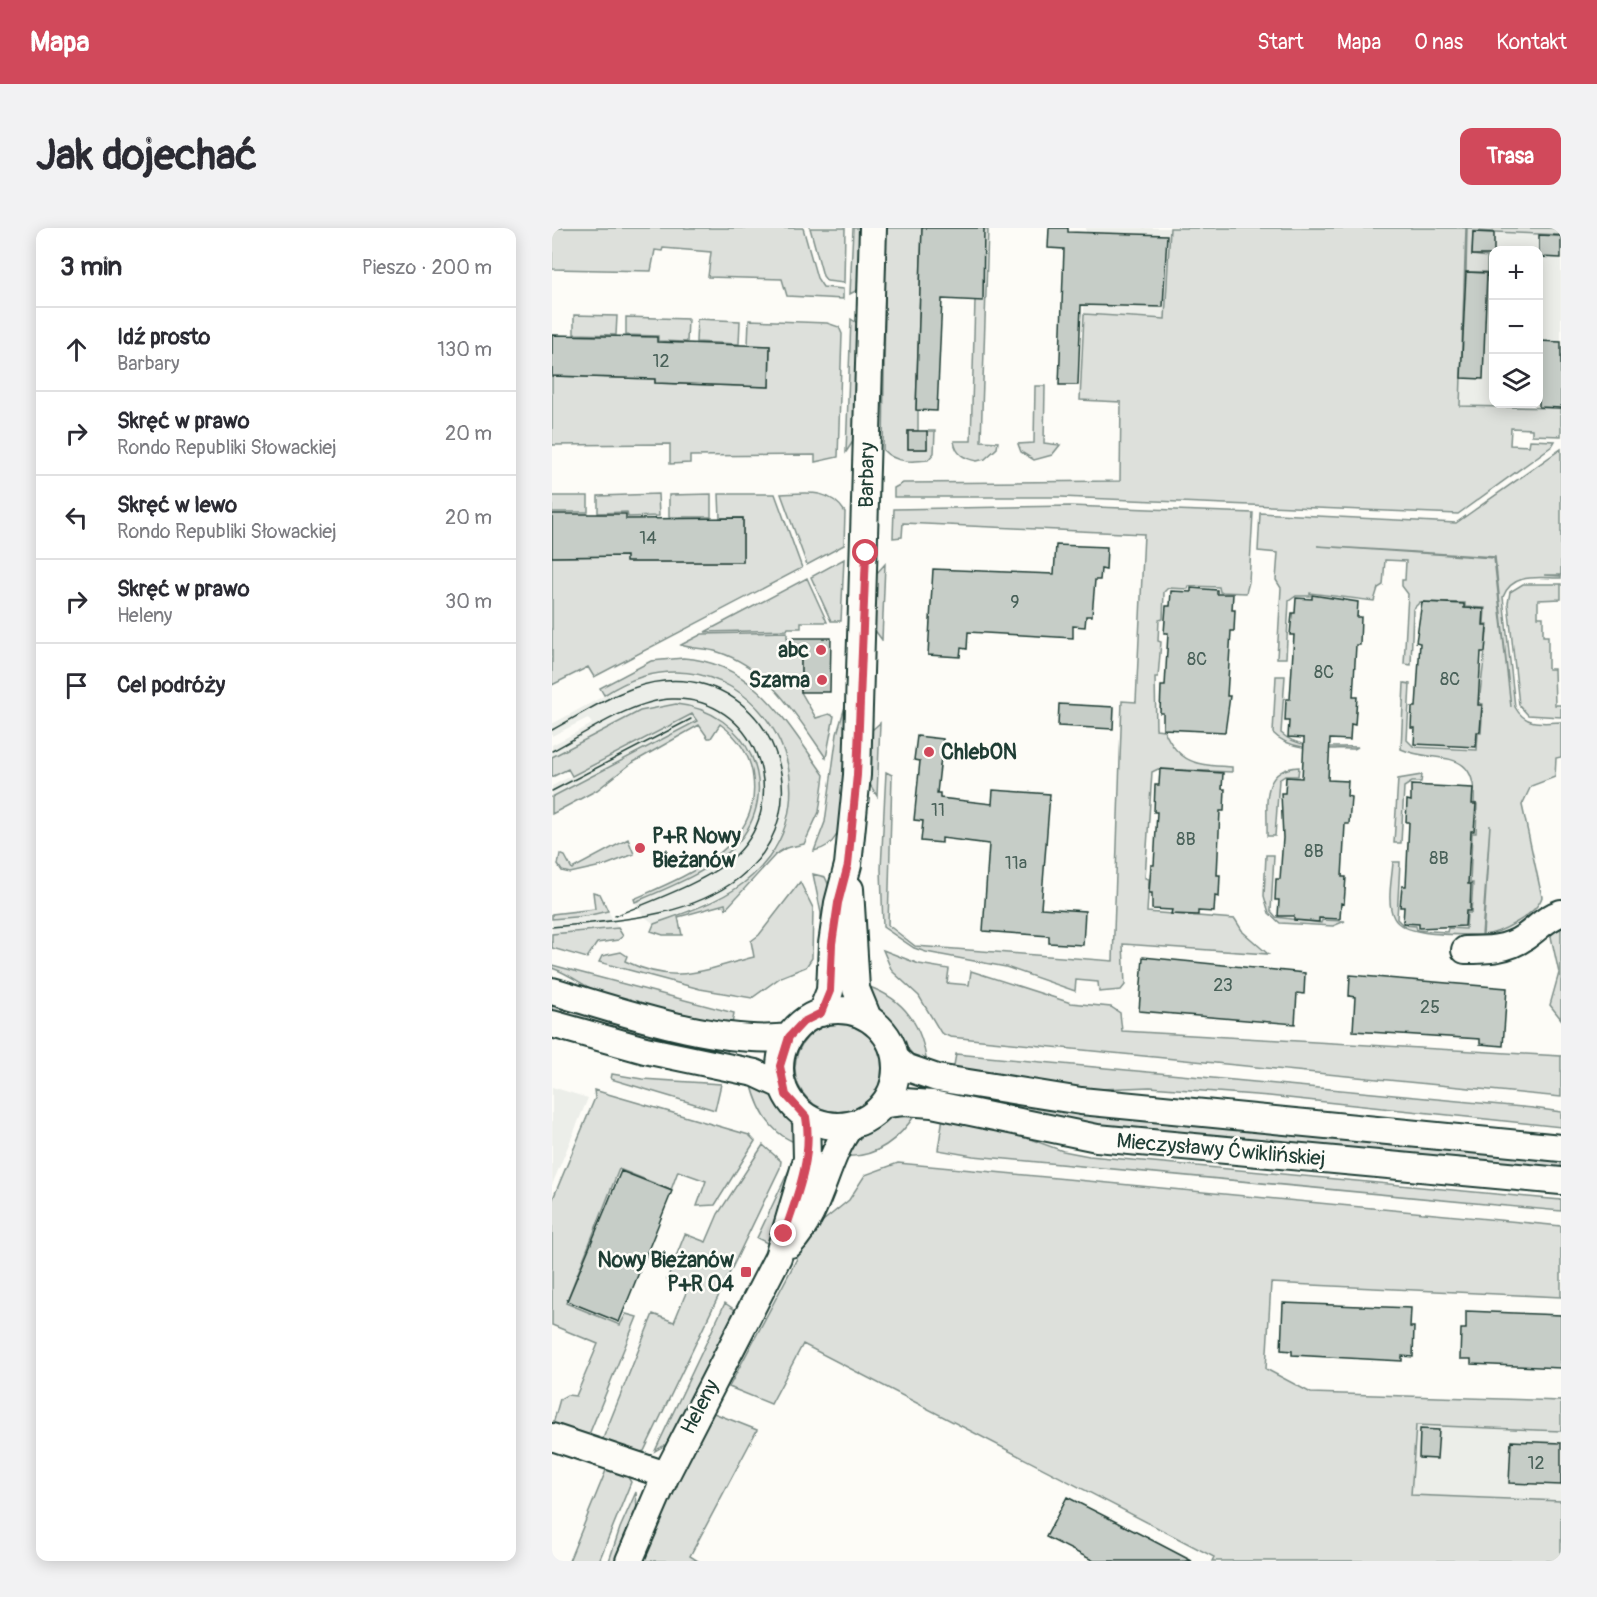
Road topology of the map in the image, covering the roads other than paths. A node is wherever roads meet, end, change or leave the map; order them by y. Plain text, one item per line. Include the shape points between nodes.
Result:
1 (873, 228) edge
2 (848, 865) junction
3 (1561, 913) edge
4 (1465, 950) dead end
5 (552, 991) edge
6 (821, 1013) junction
7 (867, 1018) junction
8 (552, 1024) edge
9 (789, 1037) junction
10 (896, 1059) junction
11 (783, 1086) junction
12 (885, 1104) junction
13 (806, 1117) junction
14 (851, 1125) junction
15 (1561, 1148) edge
16 (1561, 1181) edge
17 (778, 1257) junction
18 (552, 1437) edge
19 (666, 1475) junction
20 (629, 1561) edge

1 - 2 street, Barbary via 861,707
2 - 6 street, Barbary via 838,903 830,991
2 - 7 street, Barbary via 854,973
3 - 4 street via 1542,921 1524,938 1505,947
5 - 9 street via 723,1034 762,1039
6 - 7 street via 845,1011
6 - 9 street via 803,1022
7 - 10 street via 889,1040
8 - 11 street via 645,1050 754,1073
9 - 11 street via 781,1056
10 - 12 street via 896,1078
10 - 15 street, Mieczysławy Ćwiklińskiej via 905,1067 937,1078 1081,1101
11 - 13 street
12 - 14 street via 870,1117
12 - 16 street, Mieczysławy Ćwiklińskiej via 932,1104 1097,1138
13 - 14 street via 828,1126
13 - 17 street, Heleny via 807,1159
14 - 17 street, Heleny via 835,1152 815,1205 794,1240
17 - 19 street, Heleny
18 - 19 street
19 - 20 street, Heleny

